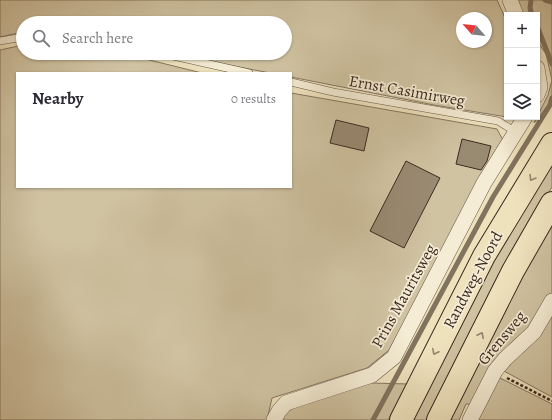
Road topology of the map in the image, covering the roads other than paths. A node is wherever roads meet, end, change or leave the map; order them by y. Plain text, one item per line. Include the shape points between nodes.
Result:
1 (510, 0) edge
2 (515, 12) edge
3 (16, 38) edge
4 (0, 41) edge
5 (191, 60) edge
6 (245, 72) edge
7 (292, 82) edge
8 (523, 120) edge
9 (516, 132) junction
10 (552, 144) edge
11 (552, 203) edge
12 (552, 301) edge
13 (274, 420) edge
14 (401, 420) edge
15 (438, 420) edge
16 (470, 420) edge

1 - 2 street
3 - 4 lane
5 - 6 lane
7 - 9 lane, Ernst Casimirweg via 498,122
8 - 9 street, Prins Mauritsweg
9 - 13 street, Prins Mauritsweg via 484,183 394,357 372,375 286,403
10 -> 14 main road, Randweg-Noord via 484,256
15 -> 11 main road, Randweg-Noord via 513,271
12 - 16 street, Grensweg via 534,332 495,371

